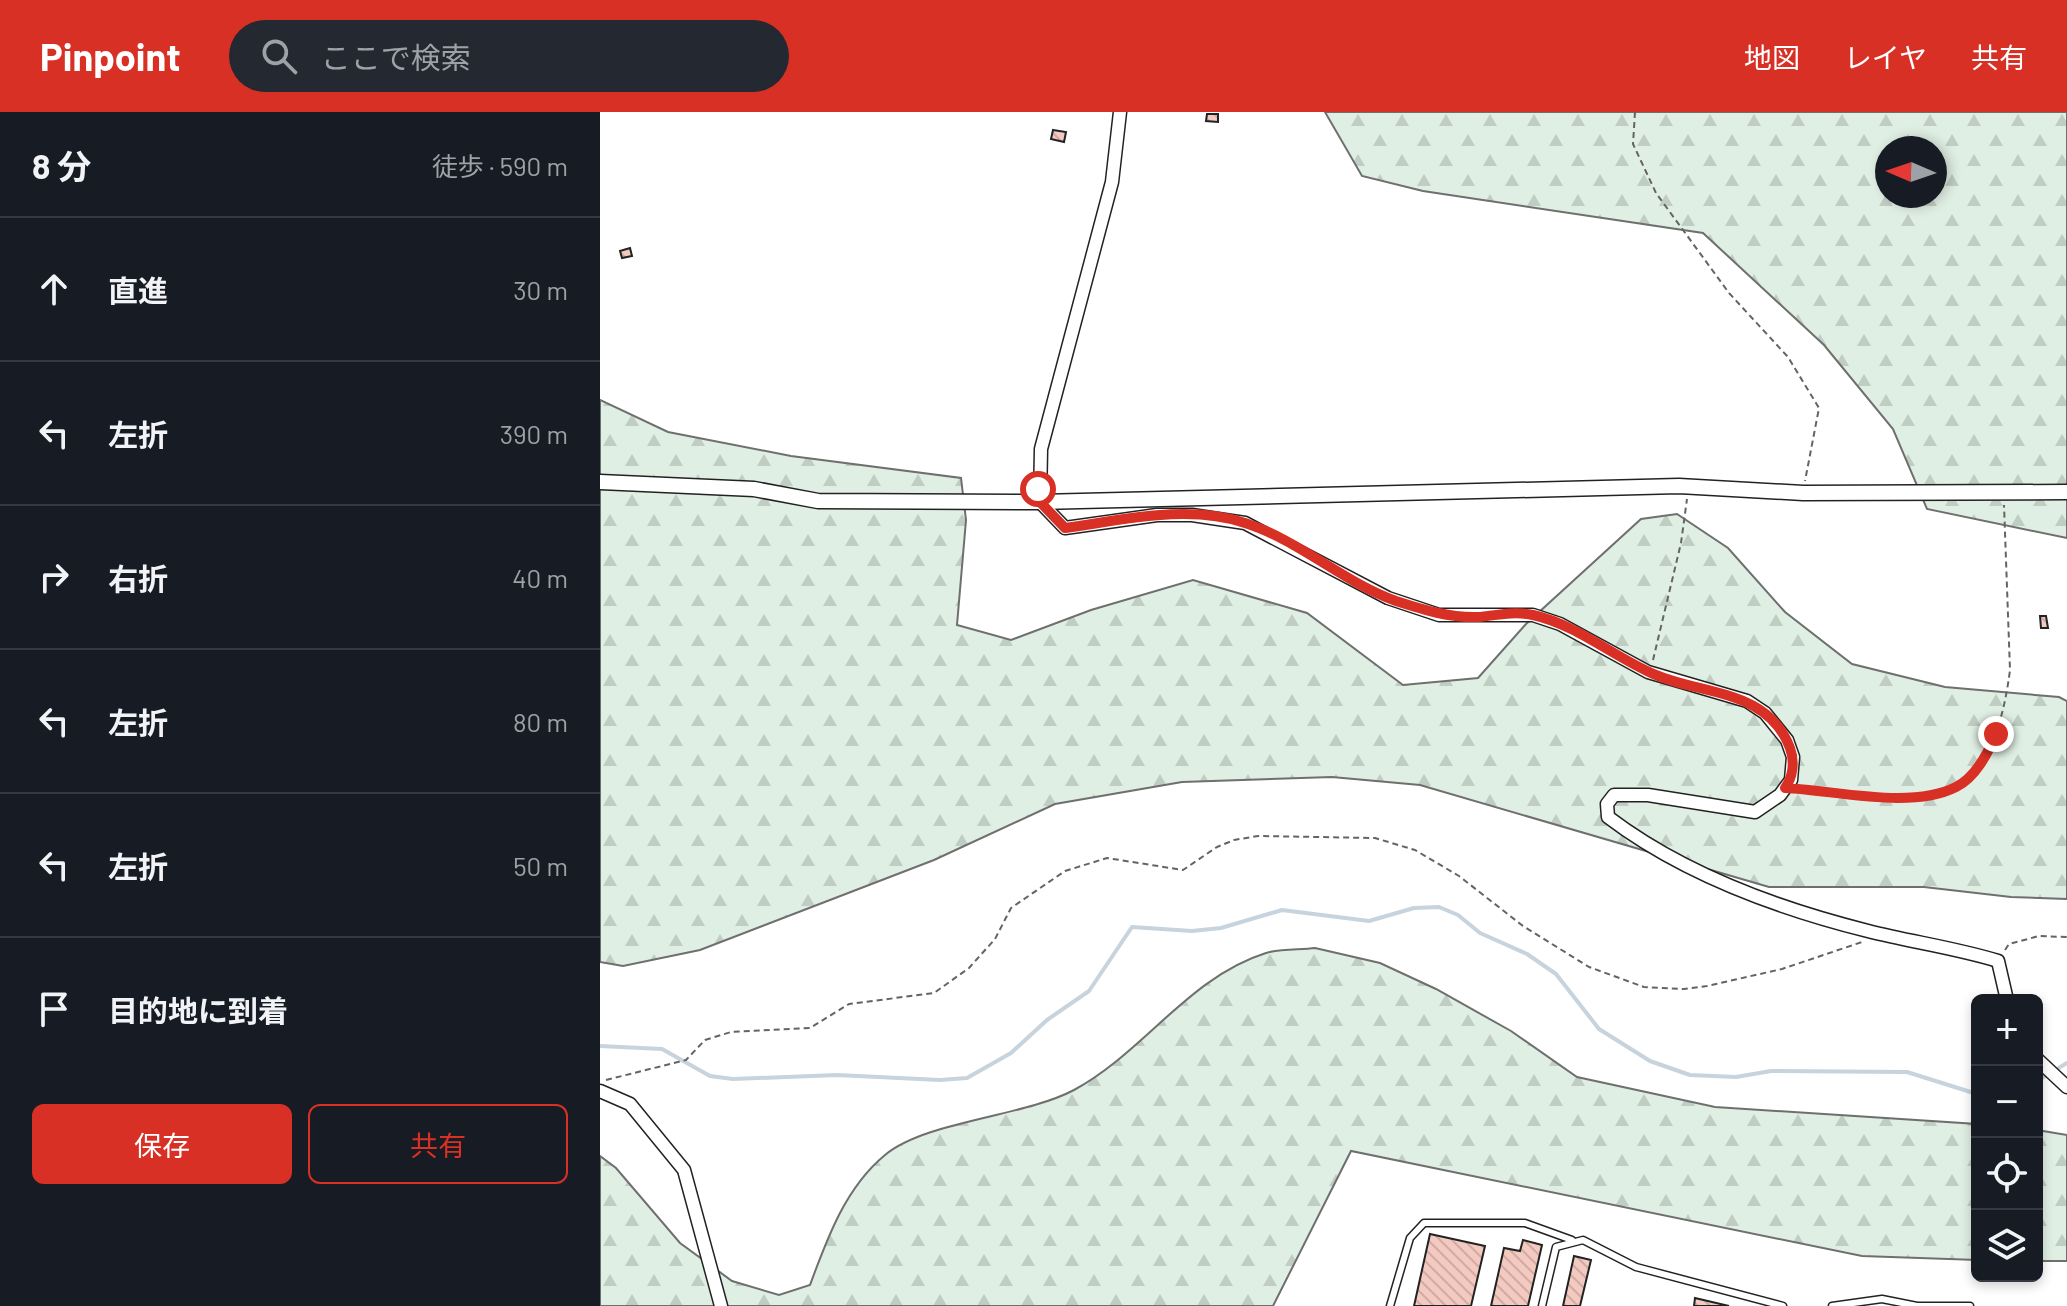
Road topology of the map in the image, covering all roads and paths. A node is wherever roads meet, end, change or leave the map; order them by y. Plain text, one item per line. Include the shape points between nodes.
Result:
1 (1120, 112) edge
2 (1635, 112) edge
3 (600, 482) edge
4 (1679, 486) junction
5 (2067, 492) edge
6 (1803, 493) junction
7 (2003, 493) junction
8 (1040, 502) junction
9 (1651, 673) junction
10 (1785, 788) junction
11 (1877, 933) junction
12 (2067, 937) edge
13 (1998, 961) junction
14 (2006, 994) edge
15 (2043, 1065) edge
16 (600, 1081) edge
17 (2067, 1087) edge
18 (600, 1091) edge
19 (1572, 1240) junction
20 (721, 1306) edge
21 (1390, 1306) edge
22 (1542, 1306) edge
23 (1783, 1306) edge
24 (1832, 1306) edge
25 (1970, 1306) edge

1 - 8 street via 1112,182 1041,449
2 - 6 path via 1633,144 1656,193 1729,293 1788,357 1819,408
3 - 8 street via 754,489 818,501
4 - 6 street
4 - 8 street
4 - 9 path via 1688,495 1681,543
5 - 7 street
6 - 7 street
7 - 10 path via 2010,670 2007,696 1986,757 1958,786 1935,794
8 - 9 street via 1065,528 1157,515 1245,523 1388,598 1439,615 1533,615
9 - 10 street via 1747,701 1765,713 1787,740 1793,757
10 - 11 street via 1755,812 1648,795 1614,795 1607,804 1608,817 1688,869
11 - 13 street
11 - 16 path via 1855,946 1782,969 1684,989 1644,987 1576,959 1415,850 1375,838 1258,836 1217,847 1183,870 1107,858 1065,871 1011,908 995,939 969,968 934,993 849,1004 810,1028 731,1032 705,1040 686,1060
12 - 13 path via 2039,936 2009,944
13 - 14 street
15 - 17 street
18 - 20 street via 630,1104 684,1170
19 - 21 lane via 1525,1223 1424,1223 1410,1238
19 - 22 lane via 1556,1247
19 - 23 lane via 1583,1240 1636,1267
24 - 25 lane via 1882,1299 1917,1306

